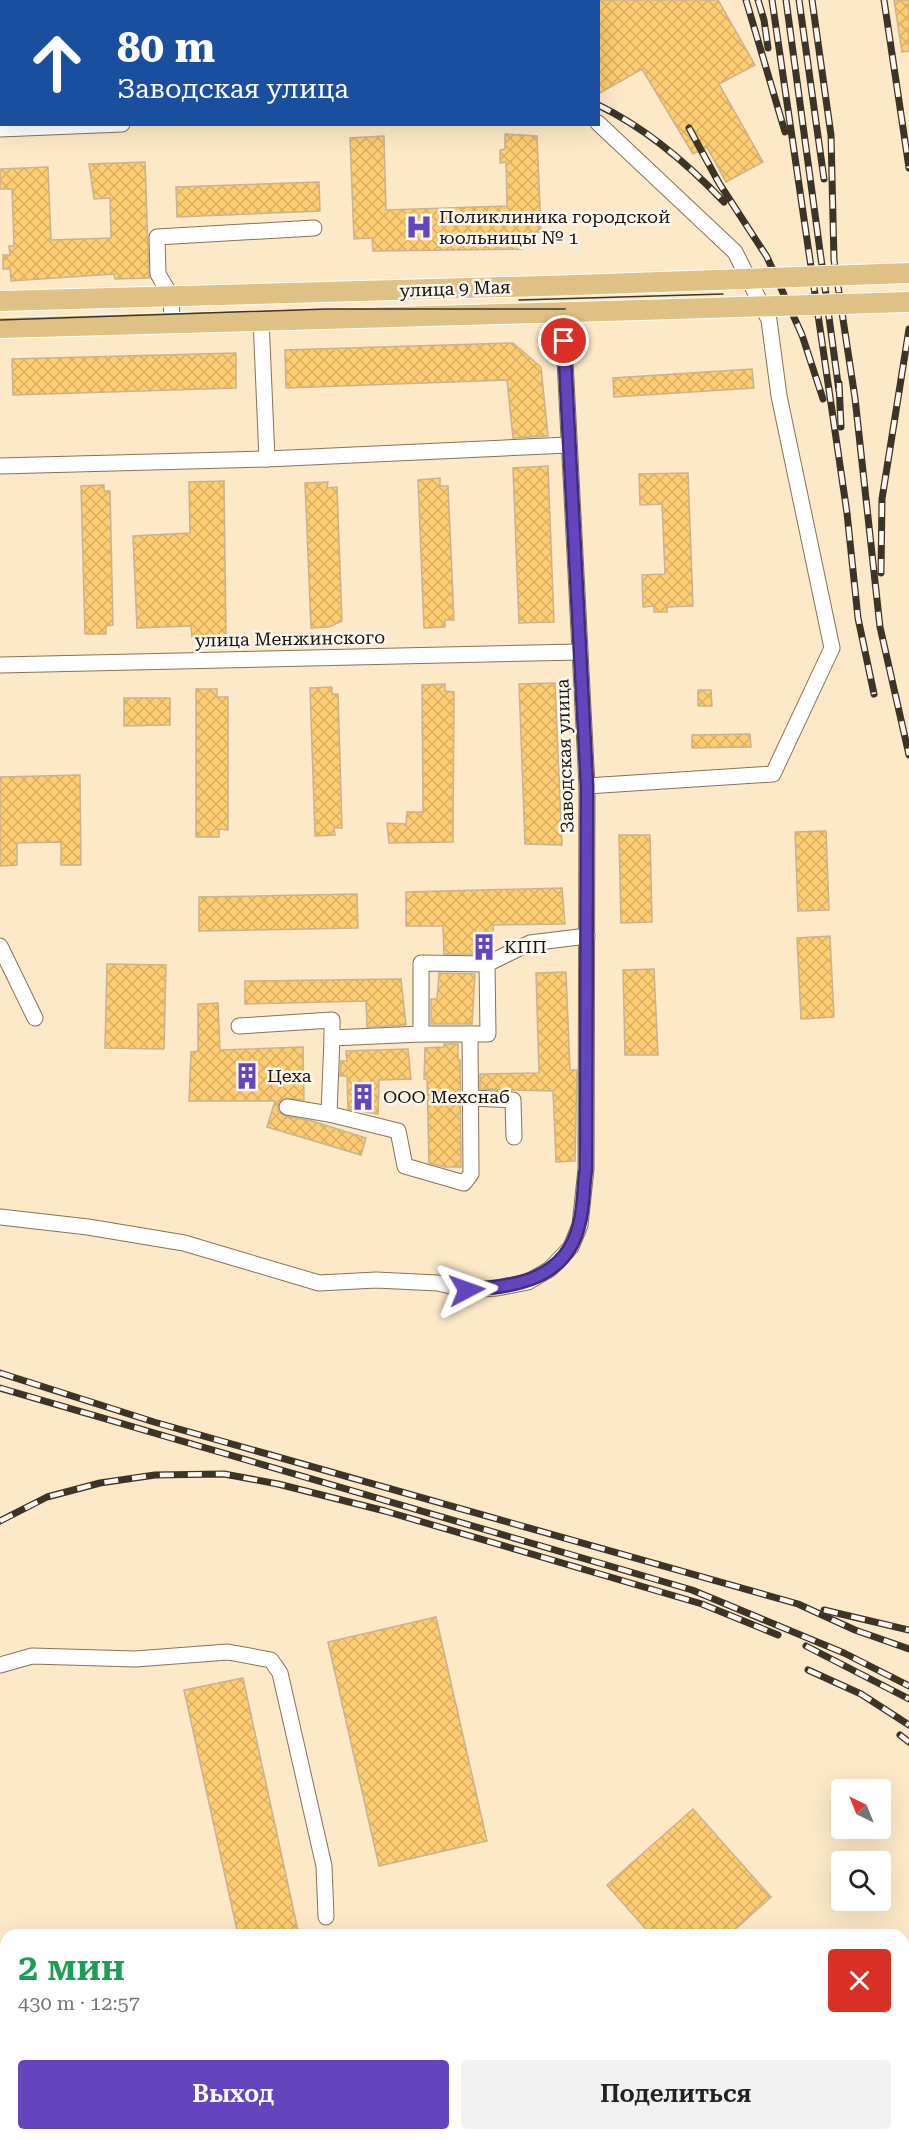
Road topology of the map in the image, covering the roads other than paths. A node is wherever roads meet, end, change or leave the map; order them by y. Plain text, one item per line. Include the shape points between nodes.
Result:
1 (600, 125) edge
2 (73, 126) edge
3 (0, 129) edge
4 (314, 228) dead end
5 (909, 273) edge
6 (171, 296) junction
7 (0, 301) edge
8 (909, 302) edge
9 (261, 320) junction
10 (172, 322) junction
11 (0, 328) edge
12 (564, 341) dead end
13 (568, 445) junction
14 (267, 459) junction
15 (0, 466) edge
16 (580, 652) junction
17 (0, 665) edge
18 (587, 786) junction
19 (587, 936) junction
20 (0, 946) edge
21 (487, 964) junction
22 (35, 1018) dead end
23 (239, 1026) dead end
24 (421, 1034) junction
25 (470, 1034) junction
26 (332, 1038) junction
27 (471, 1098) junction
28 (287, 1107) dead end
29 (329, 1114) junction
30 (514, 1137) dead end
31 (0, 1217) edge
32 (0, 1665) edge
33 (326, 1917) dead end

1 - 18 street via 735,252 769,320 779,396 832,648 773,774
2 - 3 street
4 - 6 street via 157,237 158,274
5 - 6 main road, улица 9 Мая, bridge
6 - 7 main road, улица 9 Мая
6 - 10 street
8 - 9 main road, улица 9 Мая, bridge
9 - 10 main road, улица 9 Мая
9 - 14 street
10 - 11 main road, улица 9 Мая
12 - 13 street, Заводская улица
13 - 14 street
13 - 16 street, Заводская улица
14 - 15 street
16 - 17 street, улица Менжинского
16 - 18 street, Заводская улица
18 - 19 street, Заводская улица
19 - 21 street via 530,943
19 - 31 street, Заводская улица via 586,1169 580,1225 571,1247 550,1269 528,1282 467,1290 438,1283 376,1280 319,1283 184,1243
20 - 22 street
21 - 24 street via 421,963
21 - 25 street via 488,1034
23 - 26 street via 332,1020
24 - 25 street
24 - 26 street
25 - 27 street
26 - 29 street
27 - 29 street via 471,1174 464,1183 405,1166 398,1131
27 - 30 street via 513,1100
28 - 29 street
32 - 33 street via 32,1656 135,1659 228,1652 271,1660 280,1673 324,1866

